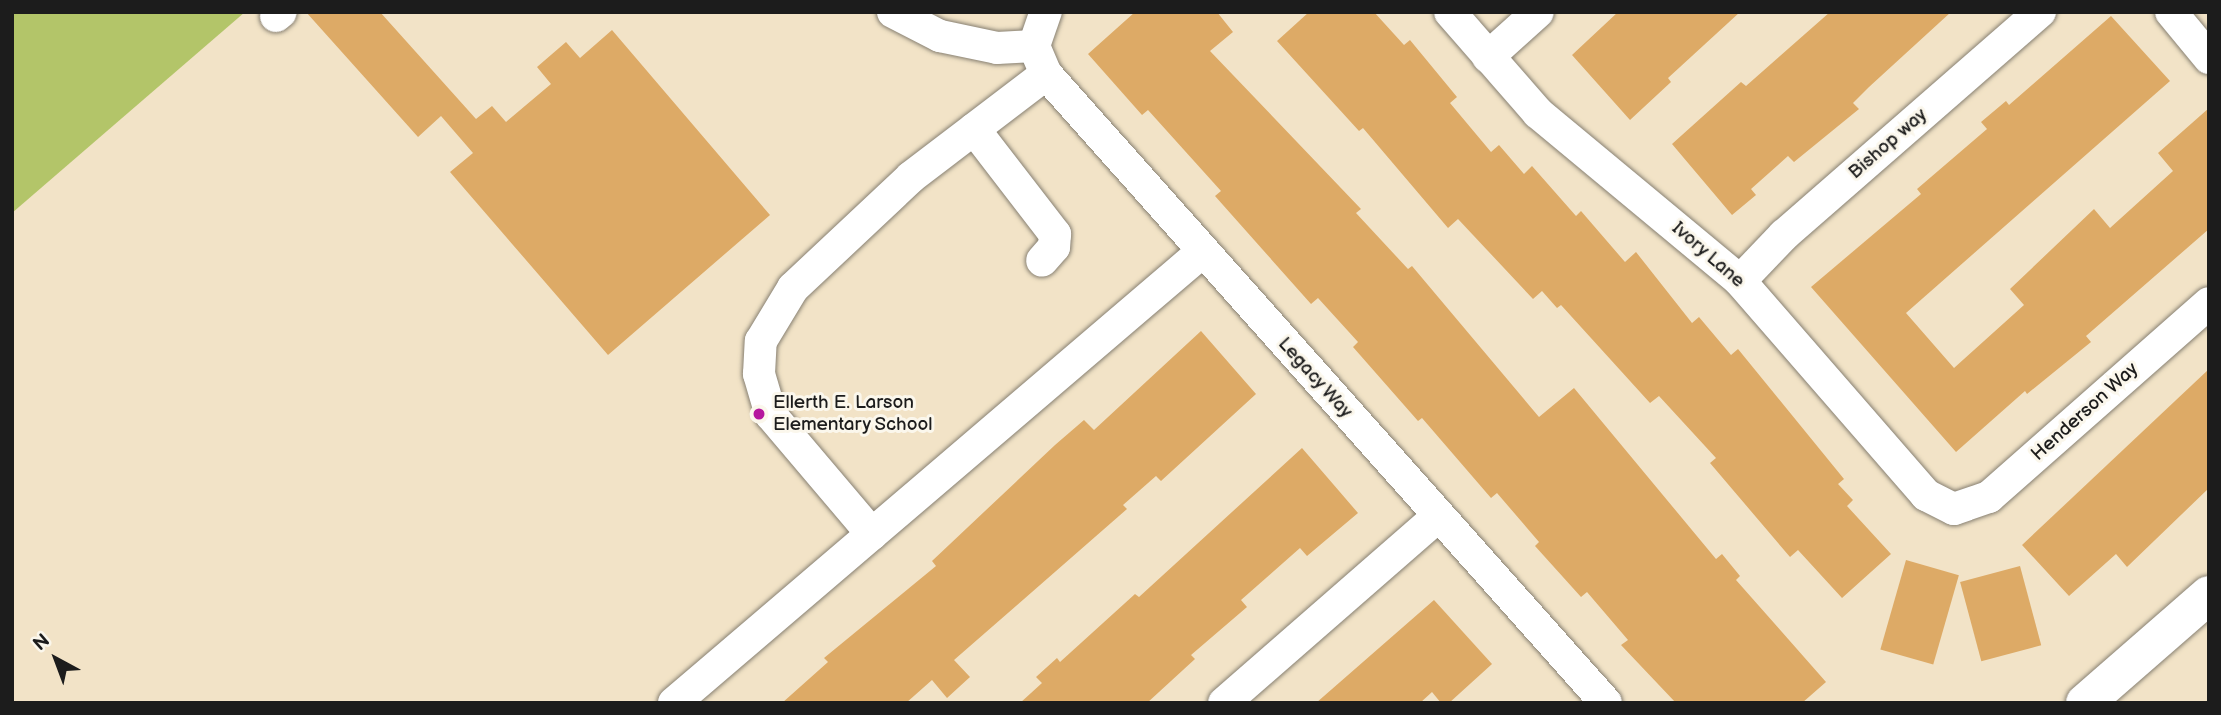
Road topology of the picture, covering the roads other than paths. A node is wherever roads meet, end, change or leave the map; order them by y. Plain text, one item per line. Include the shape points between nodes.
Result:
1 (894, 12) edge
2 (1046, 12) edge
3 (1450, 12) edge
4 (1538, 12) edge
5 (2040, 12) edge
6 (2171, 12) edge
7 (1488, 57) junction
8 (2209, 58) edge
9 (1040, 60) junction
10 (974, 129) junction
11 (1202, 252) junction
12 (1042, 261) dead end
13 (1740, 281) junction
14 (2209, 303) edge
15 (1954, 509) joint
16 (1438, 516) junction
17 (872, 534) junction
18 (2209, 596) edge
19 (674, 703) edge
20 (1224, 703) edge
21 (1606, 703) edge
22 (2085, 703) edge

1 - 9 street via 940,36
2 - 9 street
3 - 7 street, Ivory Lane
4 - 7 street
5 - 13 street, Bishop way via 1784,235
6 - 8 street
7 - 13 street, Ivory Lane via 1538,113
9 - 10 street
9 - 11 street, Legacy Way
10 - 12 street via 1055,233 1054,247
10 - 17 street via 911,177 793,288 761,341 759,374 771,415
11 - 16 street, Legacy Way
11 - 17 street
13 - 15 street, Ivory Lane via 1926,495
14 - 15 street, Henderson Way via 1989,497
16 - 20 street
16 - 21 street, Legacy Way
17 - 19 street
18 - 22 main road

